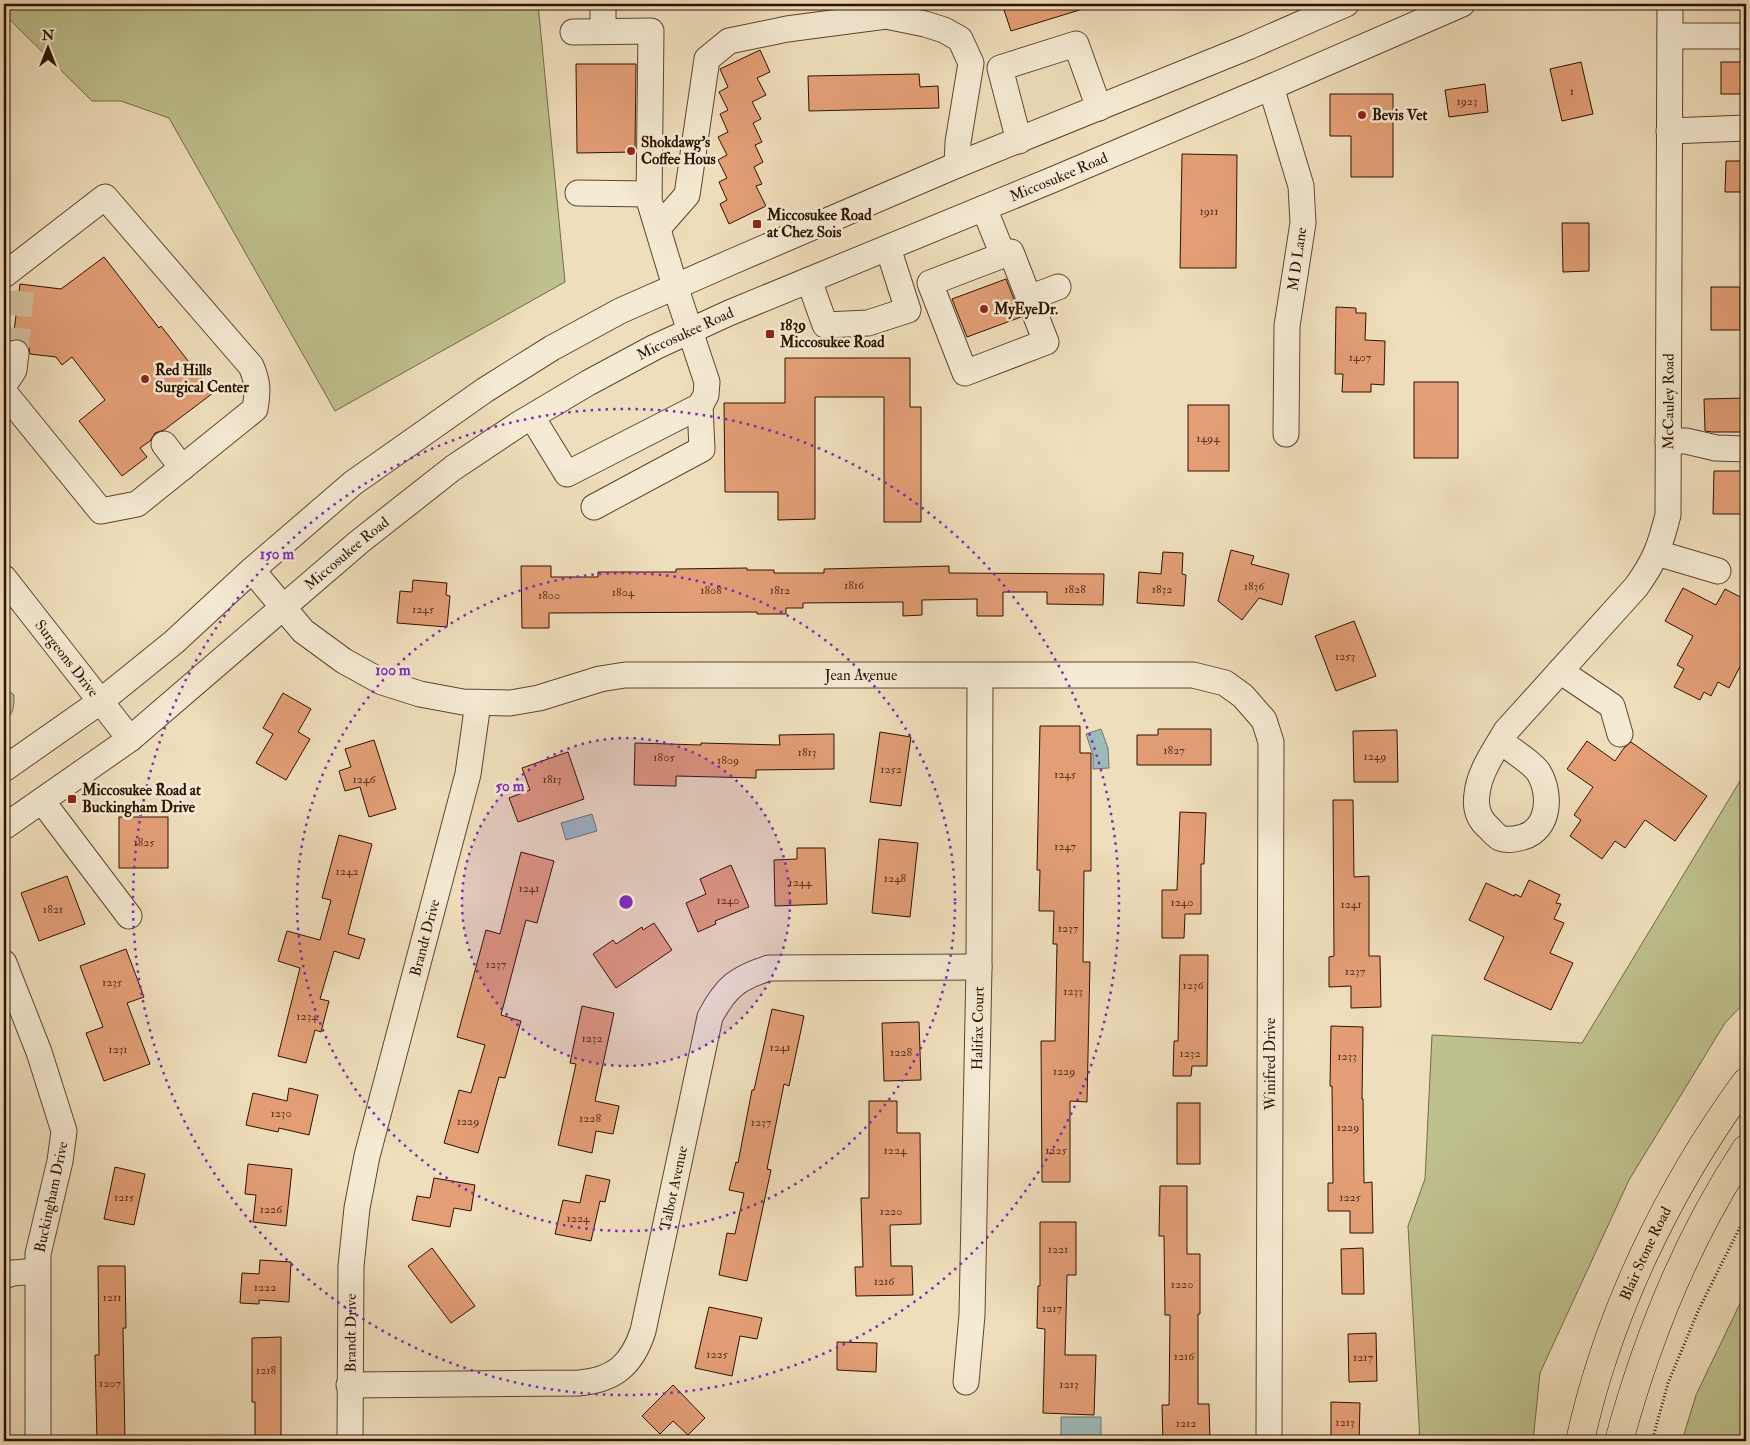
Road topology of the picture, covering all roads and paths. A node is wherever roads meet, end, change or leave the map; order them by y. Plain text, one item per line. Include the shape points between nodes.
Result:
1 (603, 4) edge
2 (1346, 4) edge
3 (1462, 4) edge
4 (1670, 4) edge
5 (1427, 11) edge
6 (603, 31) junction
7 (573, 32) dead end
8 (1670, 36) junction
9 (1746, 36) edge
10 (1270, 87) junction
11 (1100, 108) junction
12 (1746, 128) edge
13 (1670, 131) junction
14 (1019, 140) junction
15 (958, 165) junction
16 (578, 193) dead end
17 (649, 194) junction
18 (984, 208) junction
19 (658, 228) junction
20 (888, 248) junction
21 (1003, 255) junction
22 (13, 280) tunnel mouth
23 (809, 280) junction
24 (675, 286) junction
25 (1058, 287) dead end
26 (1029, 298) junction
27 (690, 331) junction
28 (16, 353) tunnel mouth
29 (4, 385) edge
30 (4, 392) edge
31 (700, 406) junction
32 (532, 417) junction
33 (1286, 434) dead end
34 (1668, 441) junction
35 (164, 444) dead end
36 (1746, 449) edge
37 (182, 468) junction
38 (594, 507) dead end
39 (1656, 553) junction
40 (252, 570) junction
41 (1718, 571) dead end
42 (4, 578) edge
43 (284, 608) junction
44 (1560, 671) junction
45 (980, 676) junction
46 (1243, 696) joint
47 (101, 701) junction
48 (478, 703) junction
49 (1620, 734) dead end
50 (130, 740) junction
51 (1500, 741) dead end
52 (4, 769) edge
53 (42, 801) junction
54 (4, 827) edge
55 (129, 916) dead end
56 (4, 963) edge
57 (979, 967) junction
58 (9, 992) edge
59 (1746, 1082) edge
60 (1746, 1148) edge
61 (1746, 1215) edge
62 (37, 1271) junction
63 (4, 1276) edge
64 (966, 1382) dead end
65 (349, 1385) junction
66 (38, 1441) edge
67 (350, 1441) edge
68 (1269, 1441) edge
69 (1580, 1441) edge
70 (1619, 1441) edge
71 (1652, 1441) edge

1 - 6 street
2 - 11 street
3 - 5 street, Miccosukee Road
4 - 8 street, McCauley Road
5 - 10 street, Miccosukee Road
6 - 7 street
6 - 17 street via 651,31
8 - 9 street
8 - 13 street, McCauley Road
10 - 18 street, Miccosukee Road
10 - 33 street, M D Lane via 1302,186 1303,223 1287,326
11 - 14 street
11 - 14 street via 1076,44 1000,68
12 - 13 street
13 - 34 street, McCauley Road
14 - 15 street
15 - 19 street via 958,142 971,63 960,39 944,30 886,16 729,41 707,59 687,195
15 - 24 street
16 - 17 street
17 - 19 street
18 - 20 street, Miccosukee Road
18 - 21 street
19 - 24 street
20 - 23 street, Miccosukee Road
20 - 23 street via 908,310 868,323 825,325
21 - 26 street via 1011,252
21 - 26 street via 930,283 965,373 1046,342
22 - 37 street via 25,259 105,197 251,366 256,378 255,409
23 - 27 street, Miccosukee Road
24 - 27 street
24 - 40 street via 552,348 485,390 353,483
25 - 26 street
27 - 31 street via 707,382 706,395
27 - 32 street, Miccosukee Road via 654,347
28 - 29 street via 14,370
30 - 37 street via 101,511 137,504
31 - 32 street via 567,474
31 - 38 street via 702,450
32 - 43 street, Miccosukee Road via 453,468
34 - 36 street
34 - 39 street, McCauley Road via 1668,515
35 - 37 street
39 - 41 street
39 - 44 street, McCauley Road via 1636,587
40 - 43 street
40 - 47 street via 174,642
42 - 47 street, Surgeons Drive
43 - 48 street via 303,631 344,662 382,682 420,694
43 - 50 street, Miccosukee Road
44 - 49 street via 1612,706
44 - 51 street, McCauley Road
45 - 46 street, Jean Avenue via 1193,675 1225,683
45 - 48 street, Jean Avenue via 624,675 539,698 510,703
45 - 57 street, Halifax Court
46 - 68 street, Winifred Drive via 1264,720 1270,742
47 - 50 street, Surgeons Drive
47 - 52 street
48 - 65 street, Brandt Drive via 468,774 367,1156 357,1208 351,1266
50 - 53 street, Miccosukee Road
53 - 54 street, Miccosukee Road
53 - 55 street
56 - 58 street, Buckingham Drive
57 - 64 street, Halifax Court via 972,1315
57 - 65 street, Talbot Avenue via 769,968 748,975 733,985 710,1017 643,1331 633,1355 614,1374 596,1382 579,1383
58 - 62 street, Buckingham Drive via 39,1052 64,1131
59 - 69 main road, Blair Stone Road via 1715,1126 1643,1257 1614,1326
60 - 70 main road via 1688,1250 1661,1311
61 - 71 path via 1699,1309 1668,1383
62 - 63 street
62 - 66 street, Buckingham Drive
65 - 67 street, Brandt Drive

